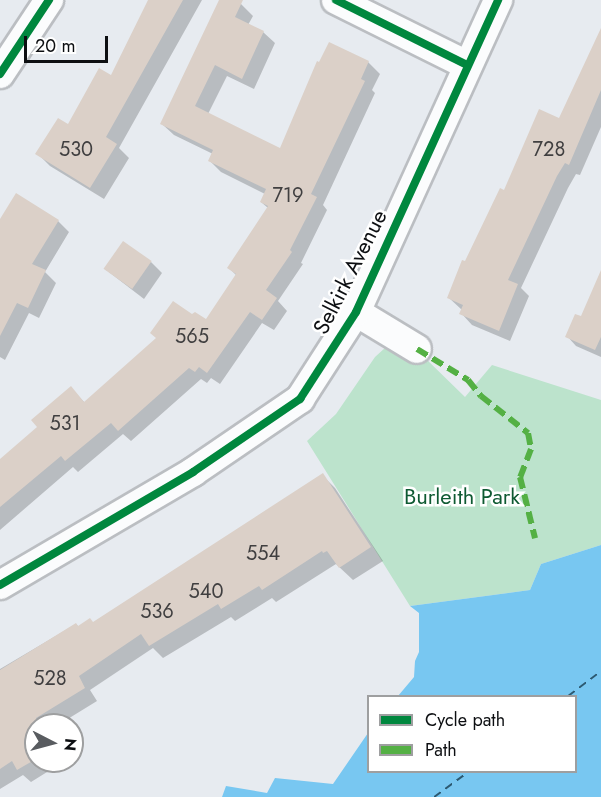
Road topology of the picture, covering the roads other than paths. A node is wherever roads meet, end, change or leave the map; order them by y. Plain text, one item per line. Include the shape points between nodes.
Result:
1 (49, 0) edge
2 (336, 0) edge
3 (498, 0) edge
4 (467, 65) junction
5 (0, 74) edge
6 (356, 312) junction
7 (417, 349) dead end
8 (0, 585) edge

1 - 5 street
2 - 4 street
3 - 4 street, Selkirk Avenue
4 - 6 street, Selkirk Avenue
6 - 7 street
6 - 8 street, Selkirk Avenue via 300,399 193,472

